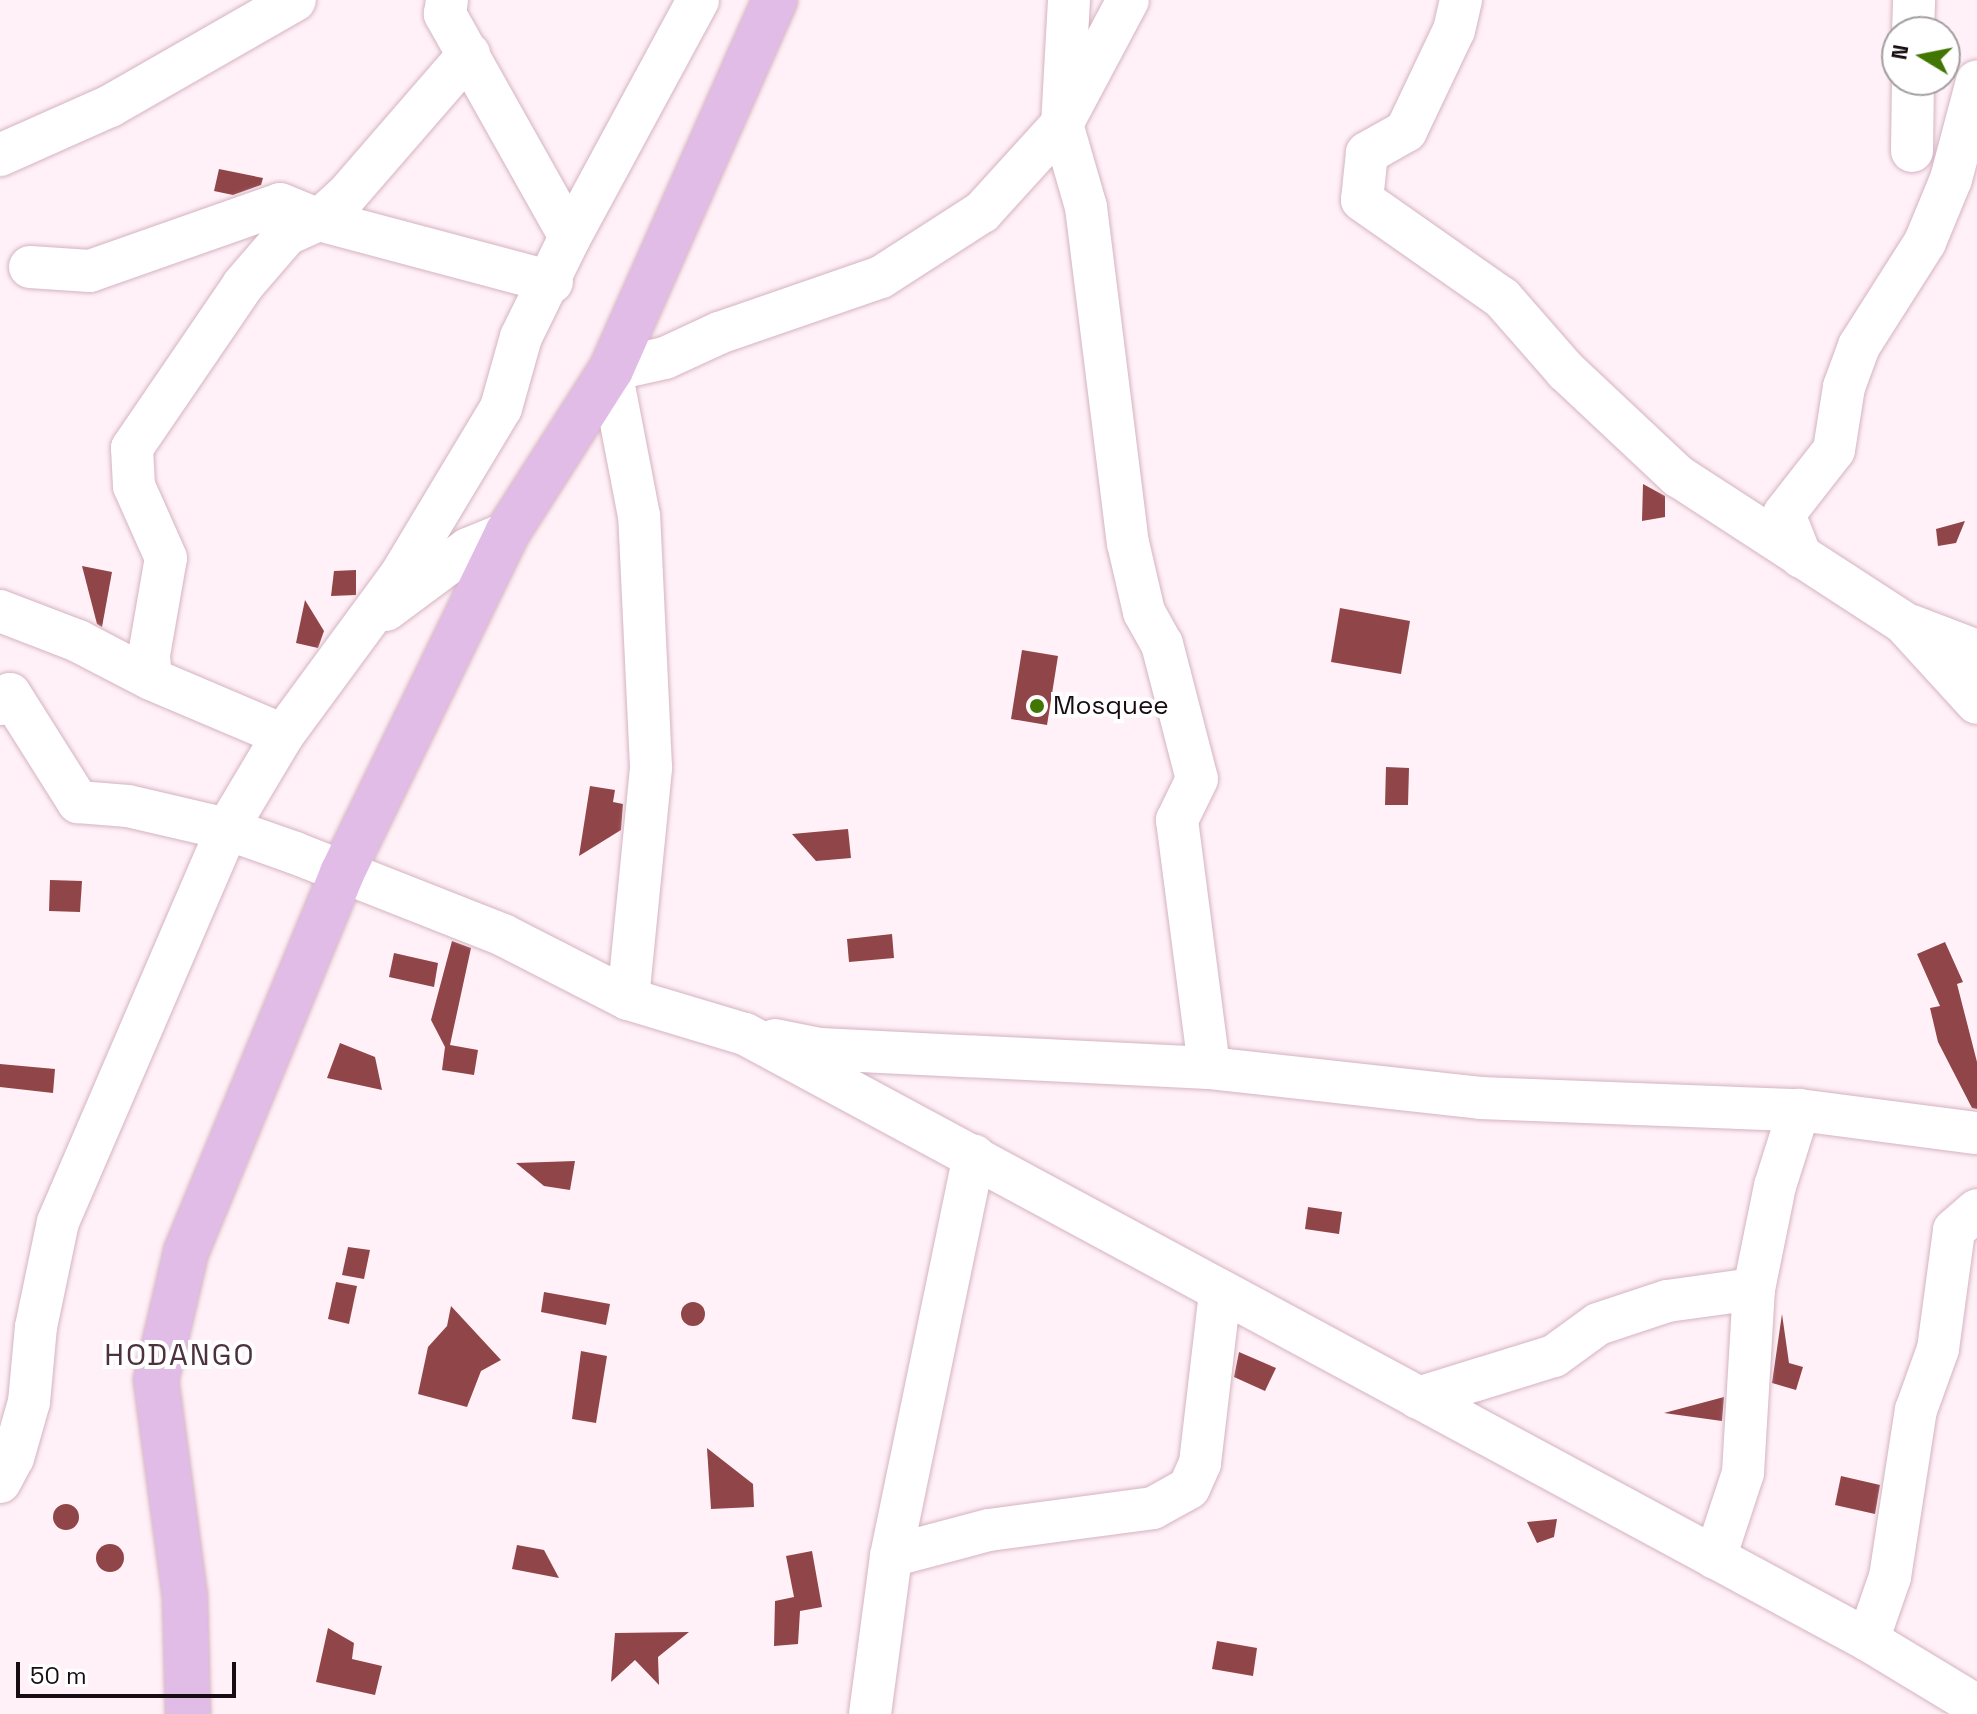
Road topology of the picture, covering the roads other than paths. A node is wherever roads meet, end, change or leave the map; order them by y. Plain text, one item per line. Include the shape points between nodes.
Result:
1 (295, 0) edge
2 (447, 0) edge
3 (698, 0) edge
4 (775, 0) edge
5 (1069, 0) edge
6 (1128, 0) edge
7 (1461, 0) edge
8 (469, 54) junction
9 (1977, 81) edge
10 (1913, 96) edge
11 (1062, 124) junction
12 (1912, 151) dead end
13 (0, 155) edge
14 (319, 220) junction
15 (570, 237) junction
16 (30, 267) dead end
17 (552, 282) junction
18 (611, 370) junction
19 (507, 533) junction
20 (1801, 557) junction
21 (0, 611) edge
22 (1904, 623) junction
23 (359, 629) junction
24 (1977, 651) edge
25 (151, 679) junction
26 (1977, 703) edge
27 (0, 704) edge
28 (283, 735) junction
29 (227, 829) junction
30 (342, 873) junction
31 (628, 999) junction
32 (745, 1034) junction
33 (1209, 1068) junction
34 (1799, 1110) junction
35 (1977, 1133) edge
36 (974, 1155) junction
37 (1977, 1210) edge
38 (1754, 1289) junction
39 (1220, 1292) junction
40 (1418, 1398) junction
41 (0, 1482) edge
42 (891, 1556) junction
43 (1715, 1558) junction
44 (1868, 1640) junction
45 (1967, 1698) edge
46 (188, 1714) edge
47 (870, 1714) edge

1 - 13 street via 110,106
2 - 8 street via 445,14
3 - 15 street
4 - 18 main road
5 - 11 street
6 - 11 street
7 - 20 street via 1454,30 1406,131 1367,153 1362,200 1502,298 1566,371 1678,476
8 - 14 street
8 - 15 street
9 - 20 street via 1951,179 1925,242 1859,346 1844,387 1834,450 1784,514
10 - 12 street
11 - 18 street via 982,212 881,277 719,333 665,358
11 - 33 street via 1086,207 1128,543 1144,612 1162,644 1197,779 1177,820
14 - 16 street via 280,204 90,271
14 - 17 street
14 - 25 street via 287,234 243,285 132,448 134,486 166,558 149,655
15 - 17 street
17 - 23 street via 521,337 501,408 400,576
18 - 19 main road
18 - 31 street via 639,516 651,767
19 - 23 street via 468,549
19 - 30 main road
20 - 22 street
21 - 25 street via 78,641
22 - 24 street
22 - 26 street
23 - 28 street
25 - 28 street
27 - 29 street via 10,694 78,802 128,806
28 - 29 street
29 - 30 street
29 - 41 street via 58,1222 36,1327 29,1402 13,1458
30 - 31 street via 503,935
30 - 46 main road via 186,1252 156,1380 185,1597
31 - 32 street
32 - 33 street via 820,1049
32 - 36 street
33 - 34 street via 1480,1098
34 - 35 street
34 - 38 street via 1775,1186
36 - 39 street
36 - 42 street
37 - 44 street via 1954,1230 1938,1349 1916,1410 1890,1577
38 - 40 street via 1667,1301 1598,1324 1554,1356
38 - 43 street via 1743,1473
39 - 40 street
39 - 42 street via 1200,1463 1189,1488 1153,1508 989,1530
40 - 43 street
42 - 47 street
43 - 44 street
44 - 45 street

